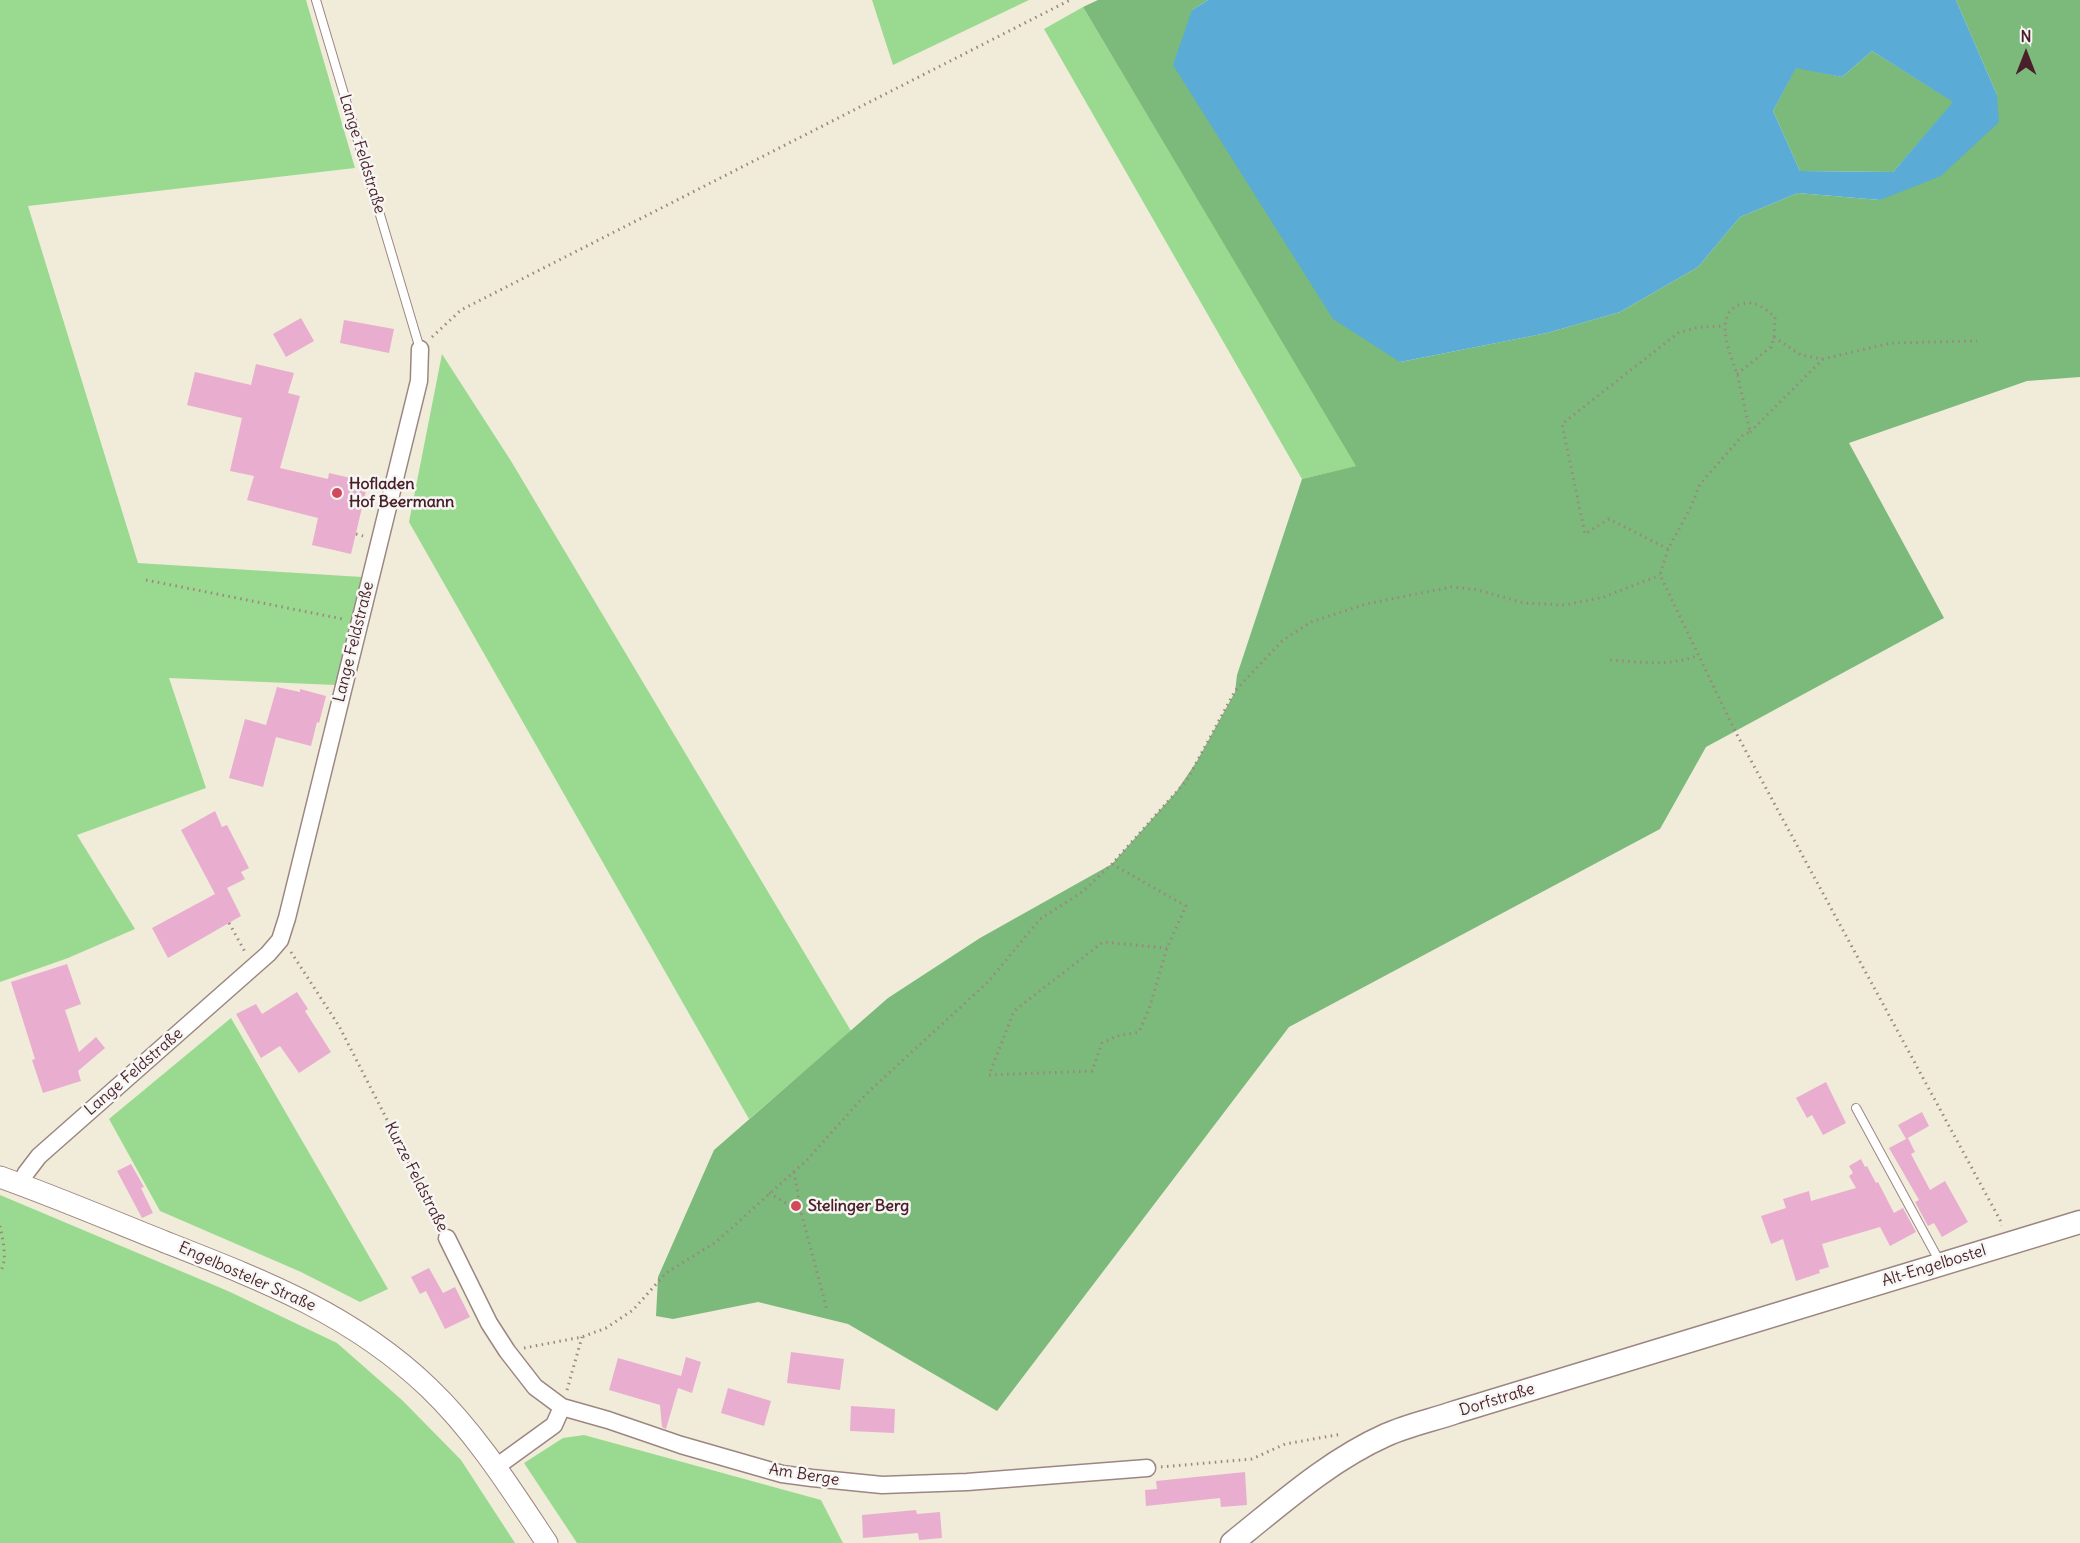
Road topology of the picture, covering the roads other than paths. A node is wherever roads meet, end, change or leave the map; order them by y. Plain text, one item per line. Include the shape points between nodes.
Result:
1 (316, 0) edge
2 (420, 349) joint
3 (1856, 1108) dead end
4 (10, 1181) edge
5 (2080, 1222) edge
6 (447, 1238) road end
7 (1941, 1265) junction
8 (1789, 1311) joint
9 (561, 1407) junction
10 (496, 1467) junction
11 (1147, 1468) road end
12 (547, 1543) edge
13 (1232, 1543) edge

1 - 2 lane, Lange Feldstraße
2 - 4 street, Lange Feldstraße via 419,381 280,940 39,1156 26,1173
3 - 7 lane
4 - 10 street, Engelbosteler Straße via 255,1278 356,1329 430,1388
5 - 7 main road, Alt-Engelbostel
6 - 9 street, Kurze Feldstraße via 507,1351 535,1387
7 - 8 main road, Alt-Engelbostel
8 - 13 main road, Dorfstraße via 1388,1434 1321,1472
9 - 10 street via 554,1425
9 - 11 street, Am Berge via 782,1474 812,1478 882,1485
10 - 12 street, Engelbosteler Straße

